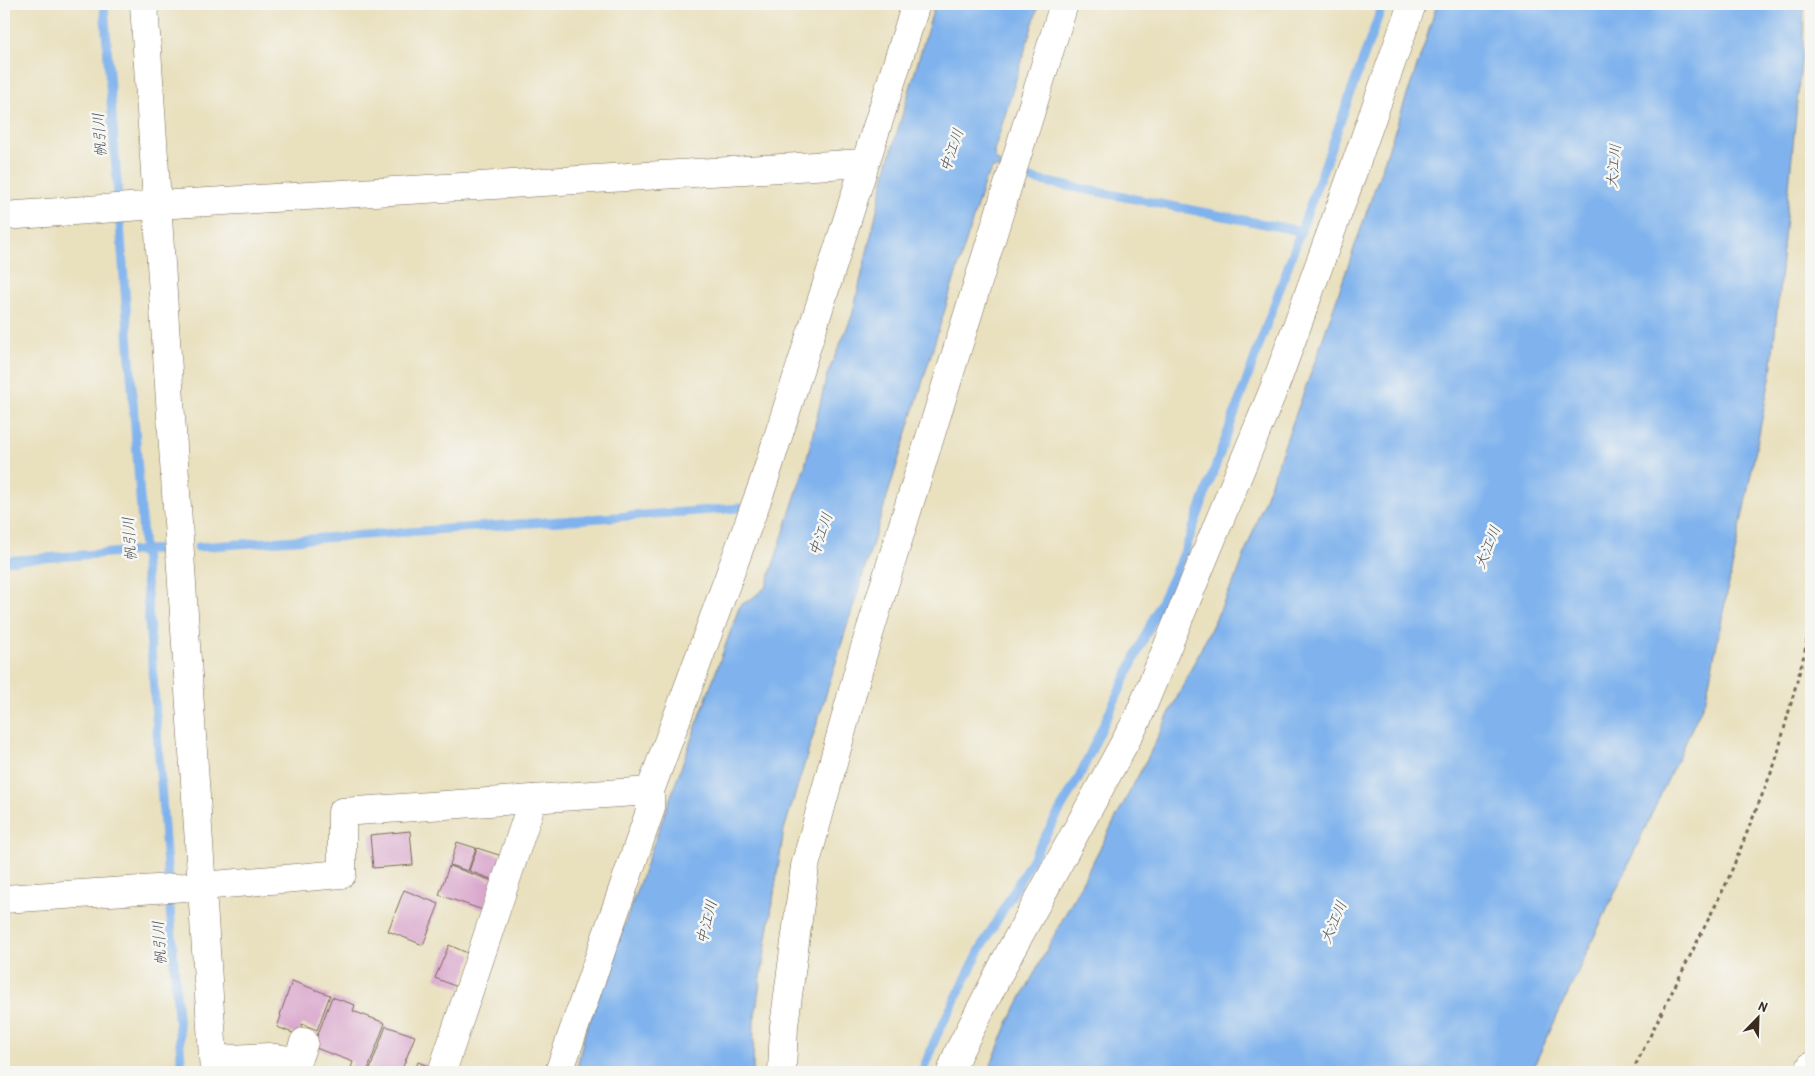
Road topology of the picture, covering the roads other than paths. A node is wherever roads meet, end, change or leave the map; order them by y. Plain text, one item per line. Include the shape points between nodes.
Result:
1 (144, 4) edge
2 (916, 4) edge
3 (1064, 4) edge
4 (1412, 4) edge
5 (864, 163) junction
6 (150, 206) junction
7 (4, 216) edge
8 (650, 791) junction
9 (533, 799) junction
10 (195, 887) junction
11 (4, 899) edge
12 (304, 1042) dead end
13 (214, 1066) edge
14 (1811, 1066) edge
15 (442, 1072) edge
16 (558, 1072) edge
17 (782, 1072) edge
18 (951, 1072) edge
19 (1810, 1072) edge

1 - 6 street
2 - 5 street
3 - 17 street via 862,657 808,856 784,1026
4 - 18 street via 1275,386 1138,720 1010,952
5 - 6 street
5 - 8 street via 763,484
6 - 7 street
6 - 10 street
8 - 9 street
8 - 16 street via 650,811
9 - 10 street via 342,812 342,874
9 - 15 street
10 - 11 street
10 - 13 street
12 - 13 street via 297,1061 269,1057
14 - 19 street

